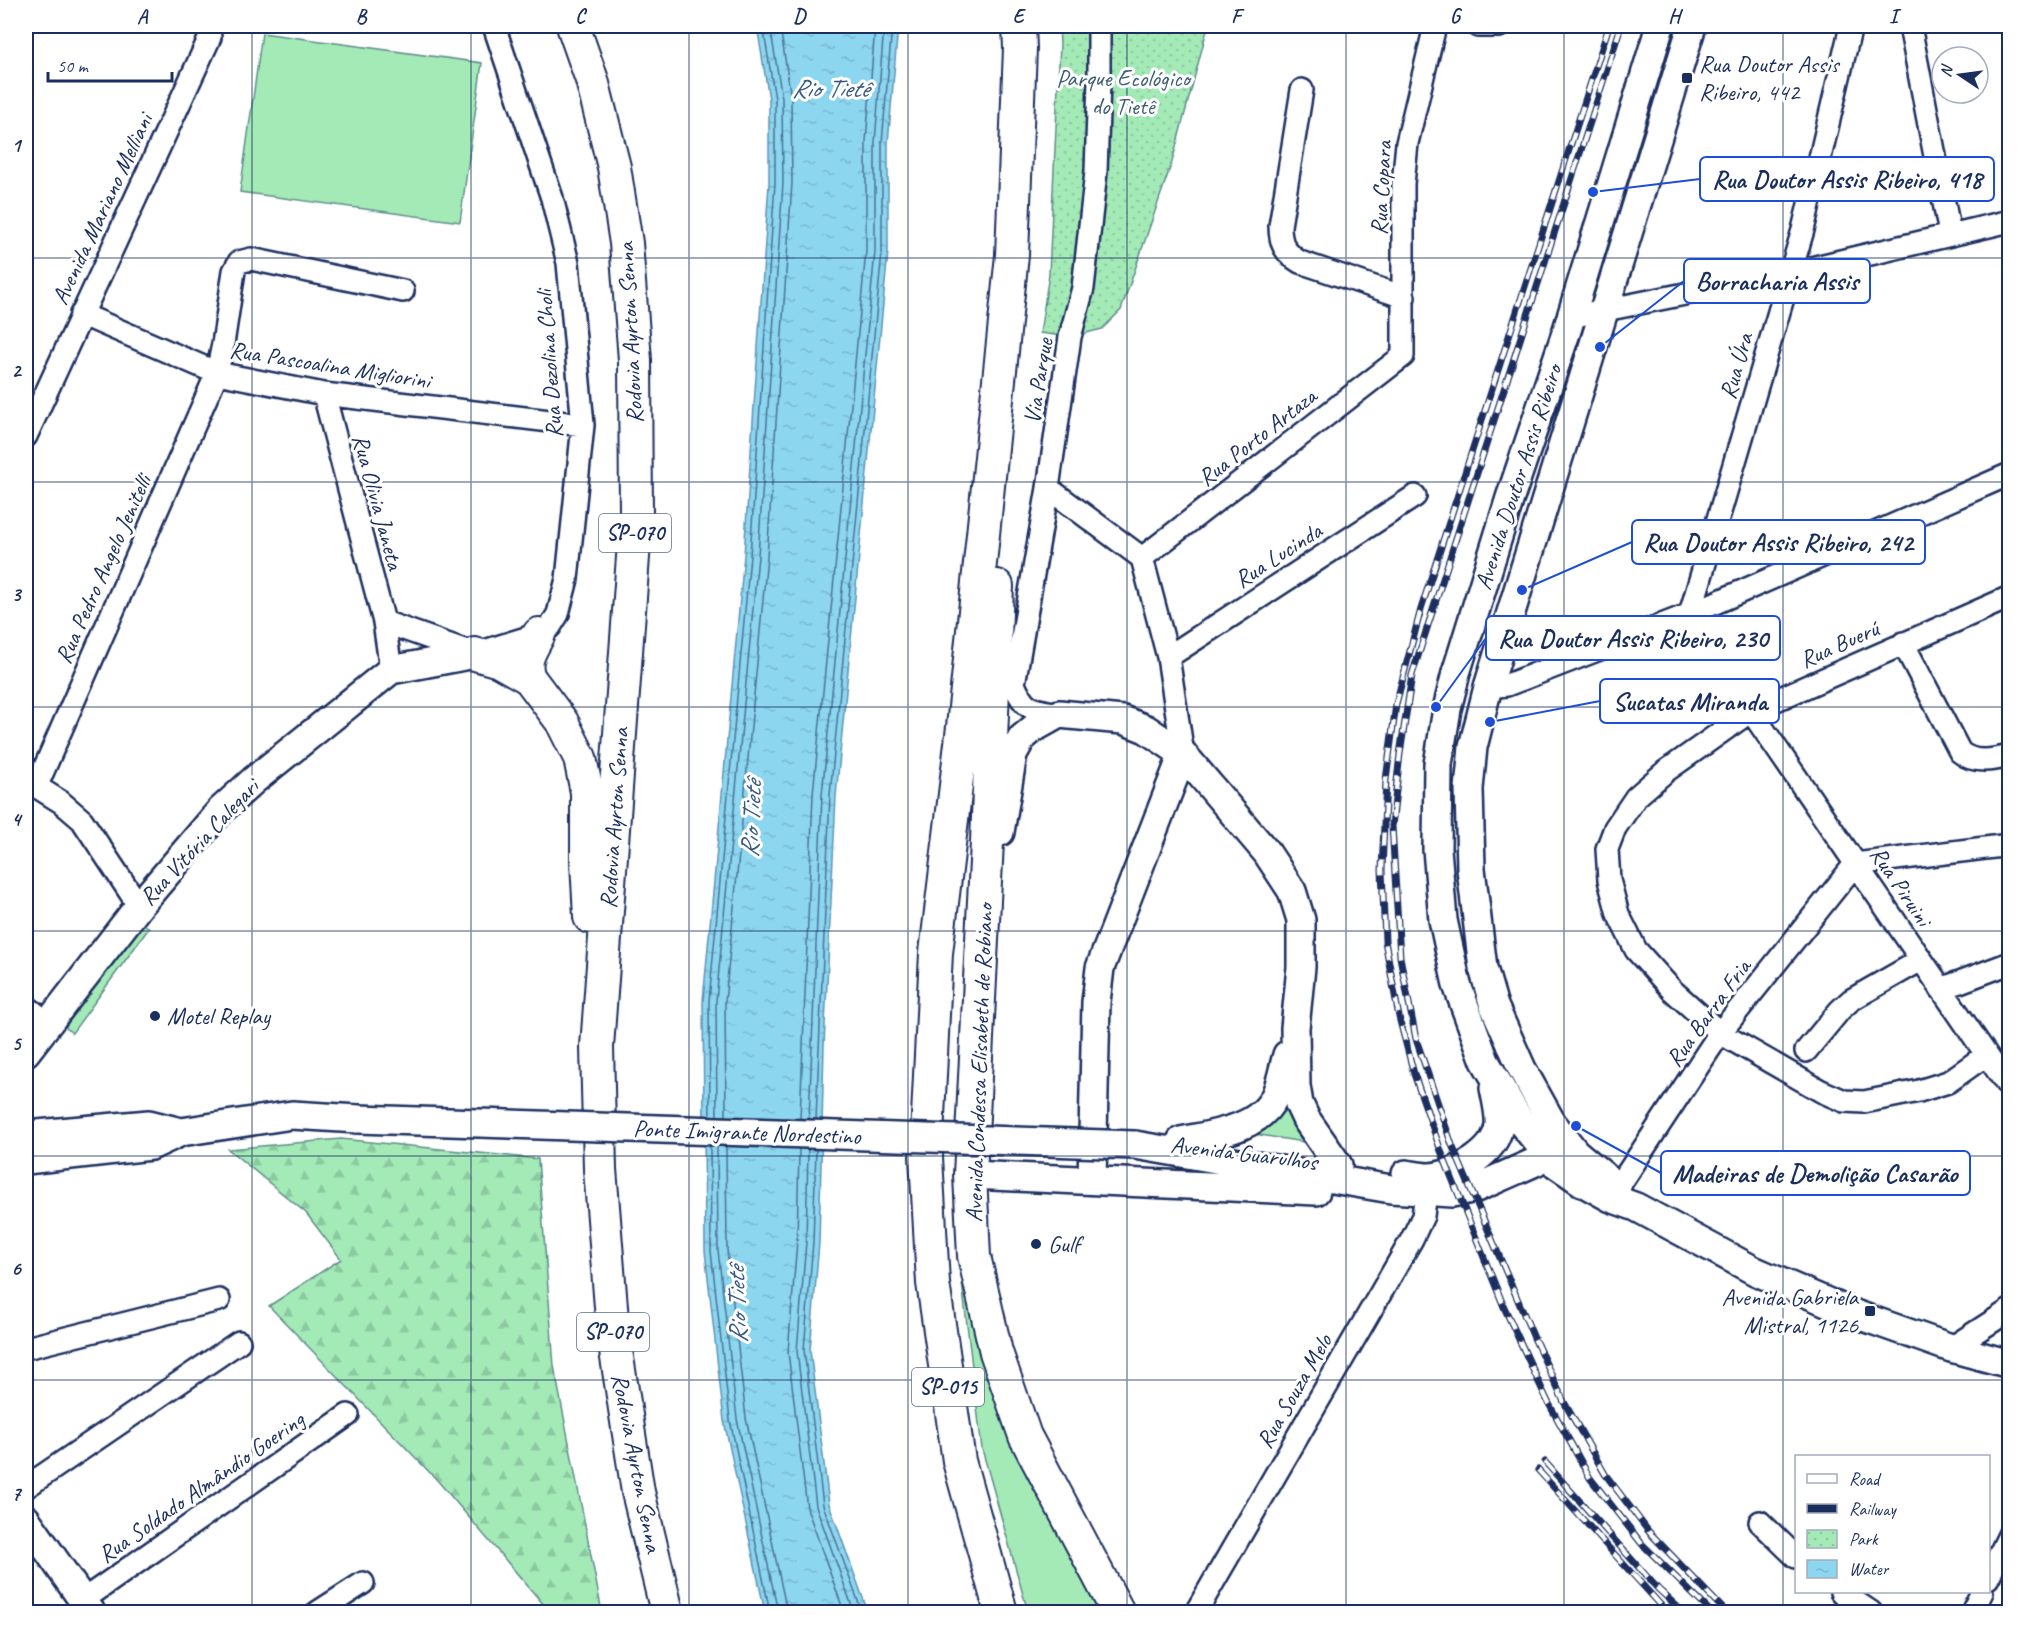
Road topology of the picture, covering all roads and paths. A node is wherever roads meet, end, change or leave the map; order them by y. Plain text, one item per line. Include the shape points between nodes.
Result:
1 (494, 26) edge
2 (573, 26) edge
3 (1019, 26) edge
4 (1099, 26) edge
5 (1435, 26) edge
6 (1478, 26) edge
7 (1499, 26) edge
8 (1660, 26) edge
9 (1692, 26) edge
10 (1851, 26) edge
11 (1910, 26) edge
12 (210, 37) dead end
13 (1302, 90) dead end
14 (2010, 221) edge
15 (1950, 234) junction
16 (1790, 273) junction
17 (404, 291) dead end
18 (1404, 297) junction
19 (1605, 312) junction
20 (81, 314) junction
21 (1570, 317) junction
22 (1403, 356) joint
23 (217, 373) junction
24 (324, 394) junction
25 (583, 425) junction
26 (26, 436) edge
27 (991, 448) junction
28 (2010, 474) edge
29 (1048, 488) junction
30 (1415, 496) dead end
31 (1142, 558) junction
32 (2010, 597) edge
33 (1690, 614) junction
34 (384, 622) junction
35 (539, 634) junction
36 (1903, 643) junction
37 (475, 654) junction
38 (1168, 657) junction
39 (391, 670) junction
40 (1456, 673) junction
41 (529, 678) junction
42 (1488, 687) junction
43 (1751, 711) junction
44 (1059, 714) junction
45 (1184, 754) junction
46 (2010, 756) edge
47 (1438, 764) junction
48 (1470, 769) junction
49 (31, 782) edge
50 (2010, 845) edge
51 (1855, 864) junction
52 (985, 879) junction
53 (139, 906) junction
54 (1921, 960) junction
55 (2010, 963) edge
56 (1941, 989) junction
57 (26, 1006) edge
58 (48, 1023) junction
59 (1295, 1028) junction
60 (1720, 1033) junction
61 (597, 1047) junction
62 (1806, 1051) dead end
63 (26, 1052) edge
64 (1986, 1055) junction
65 (1492, 1075) junction
66 (2010, 1089) edge
67 (181, 1132) junction
68 (26, 1135) edge
69 (1181, 1141) junction
70 (1554, 1144) junction
71 (1136, 1145) junction
72 (26, 1160) edge
73 (1338, 1165) junction
74 (970, 1175) junction
75 (1500, 1178) junction
76 (1092, 1180) junction
77 (1582, 1182) junction
78 (1391, 1189) junction
79 (1426, 1192) junction
80 (1622, 1198) junction
81 (219, 1300) dead end
82 (2010, 1310) edge
83 (239, 1342) dead end
84 (26, 1348) edge
85 (1951, 1348) junction
86 (2010, 1365) edge
87 (348, 1415) dead end
88 (26, 1487) edge
89 (26, 1519) edge
90 (1760, 1522) dead end
91 (2010, 1533) edge
92 (1795, 1555) edge
93 (1998, 1566) edge
94 (363, 1583) dead end
95 (1842, 1593) edge
96 (1982, 1593) edge
97 (87, 1606) edge
98 (318, 1612) edge
99 (668, 1612) edge
100 (1001, 1612) edge
101 (1119, 1612) edge
102 (1196, 1612) edge
103 (1871, 1612) edge
104 (1972, 1612) edge

1 - 25 street, Rua Dezolina Choli via 552,198 568,263
2 - 61 highway, Rodovia Ayrton Senna / SP-070 via 592,80 614,167 626,243 635,360 636,516
3 - 27 highway via 1012,255
4 - 29 street, Via Parque via 1095,183 1083,288 1070,337
5 - 18 street, Rua Copara via 1407,142 1403,184
6 - 7 street
8 - 21 main road, Avenida Doutor Assis Ribeiro
9 - 19 main road, Avenida Doutor Assis Ribeiro
10 - 16 street, Rua Úra
11 - 15 street
12 - 20 street, Avenida Mariano Melliani
13 - 18 street via 1280,226 1283,248 1300,262
14 - 15 street
15 - 16 street
16 - 19 street
16 - 33 street, Rua Úra
17 - 23 street, Rua Pedro Angelo Jenitelli via 251,259 239,262 234,271
18 - 22 street, Rua Copara
19 - 21 street
19 - 42 main road, Avenida Doutor Assis Ribeiro
20 - 23 street, Rua Pascoalina Migliorini
20 - 26 street, Avenida Mariano Melliani
21 - 40 main road, Avenida Doutor Assis Ribeiro
22 - 31 street, Rua Porto Artaza
23 - 24 street, Rua Pascoalina Migliorini
23 - 49 street, Rua Pedro Angelo Jenitelli
24 - 25 street, Rua Pascoalina Migliorini
24 - 34 street, Rua Olivia Janeta
25 - 35 street, Rua Dezolina Choli via 563,598 550,627
27 - 52 highway, Avenida Condessa Elisabeth de Robiano via 1002,491
27 - 100 highway, SP-015 via 936,953 926,1157 933,1283 959,1461
28 - 33 street
29 - 31 street
29 - 44 street, Via Parque via 1014,684 1020,700 1030,709
30 - 38 street, Rua Lucinda
31 - 38 street
32 - 36 street, Rua Buerú
33 - 42 street via 1507,685
34 - 37 street
34 - 39 street, Rua Olivia Janeta
35 - 37 street
35 - 41 highway via 525,668
36 - 43 street, Rua Buerú
36 - 46 street via 1960,752 1978,760
37 - 39 main road, Rua Vitória Calegari
37 - 41 highway via 500,661
38 - 45 street
39 - 53 main road, Rua Vitória Calegari via 221,810
40 - 42 main road via 1473,685
40 - 47 main road, Avenida Doutor Assis Ribeiro
41 - 61 highway via 562,722 580,758 587,792
42 - 48 main road, Avenida Doutor Assis Ribeiro
43 - 51 street, Rua Piruini
43 - 60 street, Rua Buerú via 1636,797 1615,828 1607,849 1609,880 1618,914 1636,950 1672,990
44 - 45 main road via 1123,720 1146,729
44 - 52 main road via 1022,738 1013,754 997,851
45 - 59 main road via 1267,853 1292,891 1301,920
45 - 76 main road via 1100,968
47 - 48 main road via 1457,763
47 - 65 main road, Avenida Doutor Assis Ribeiro via 1437,849 1443,920 1457,985
48 - 70 main road, Avenida Doutor Assis Ribeiro via 1471,869 1483,968 1494,1006 1522,1070 1552,1123
49 - 53 street via 82,820
50 - 51 street
51 - 54 street, Rua Piruini
51 - 60 street, Rua Barra Fria
52 - 74 highway, Avenida Condessa Elisabeth de Robiano
53 - 58 main road, Rua Vitória Calegari
54 - 56 street, Rua Piruini
54 - 62 street via 1851,1000
55 - 56 street
56 - 64 street, Rua Piruini
57 - 58 street
58 - 63 main road, Rua Vitória Calegari
59 - 69 main road via 1276,1095 1265,1112 1248,1123
59 - 73 main road via 1299,1104
60 - 64 street, Rua Buerú via 1844,1101 1864,1102 1919,1092 1948,1082
60 - 80 street, Rua Barra Fria
61 - 99 highway, Rodovia Ayrton Senna / SP-070 via 600,1168 613,1332 638,1492
64 - 66 street, Rua Piruini
65 - 70 main road via 1520,1121
65 - 73 main road, Avenida Guarulhos via 1499,1124 1495,1139 1473,1162 1430,1177
67 - 68 main road via 149,1124
67 - 71 main road, Ponte Imigrante Nordestino, bridge via 292,1115
67 - 72 main road via 151,1146
69 - 71 main road, Avenida Guarulhos
69 - 73 main road, Avenida Guarulhos
70 - 75 main road, Avenida Guarulhos via 1534,1162
70 - 77 main road via 1556,1164
70 - 80 main road via 1575,1152
71 - 78 main road, Avenida Guarulhos
74 - 76 main road, Avenida Guarulhos
74 - 101 highway, Avenida Condessa Elisabeth de Robiano via 974,1256 996,1352 1025,1436
75 - 77 main road via 1547,1176
75 - 79 main road, Avenida Guarulhos via 1452,1193
76 - 78 main road, Avenida Guarulhos via 1329,1192
77 - 80 main road
78 - 79 main road, Avenida Guarulhos
79 - 102 street, Rua Souza Melo via 1423,1216 1412,1239
80 - 85 main road via 1755,1271 1855,1314
81 - 84 street
82 - 85 street
83 - 88 street
85 - 86 main road
87 - 97 street, Rua Soldado Almândio Goering
89 - 97 main road
90 - 92 street
91 - 93 street
94 - 98 street
95 - 103 street
96 - 104 street

